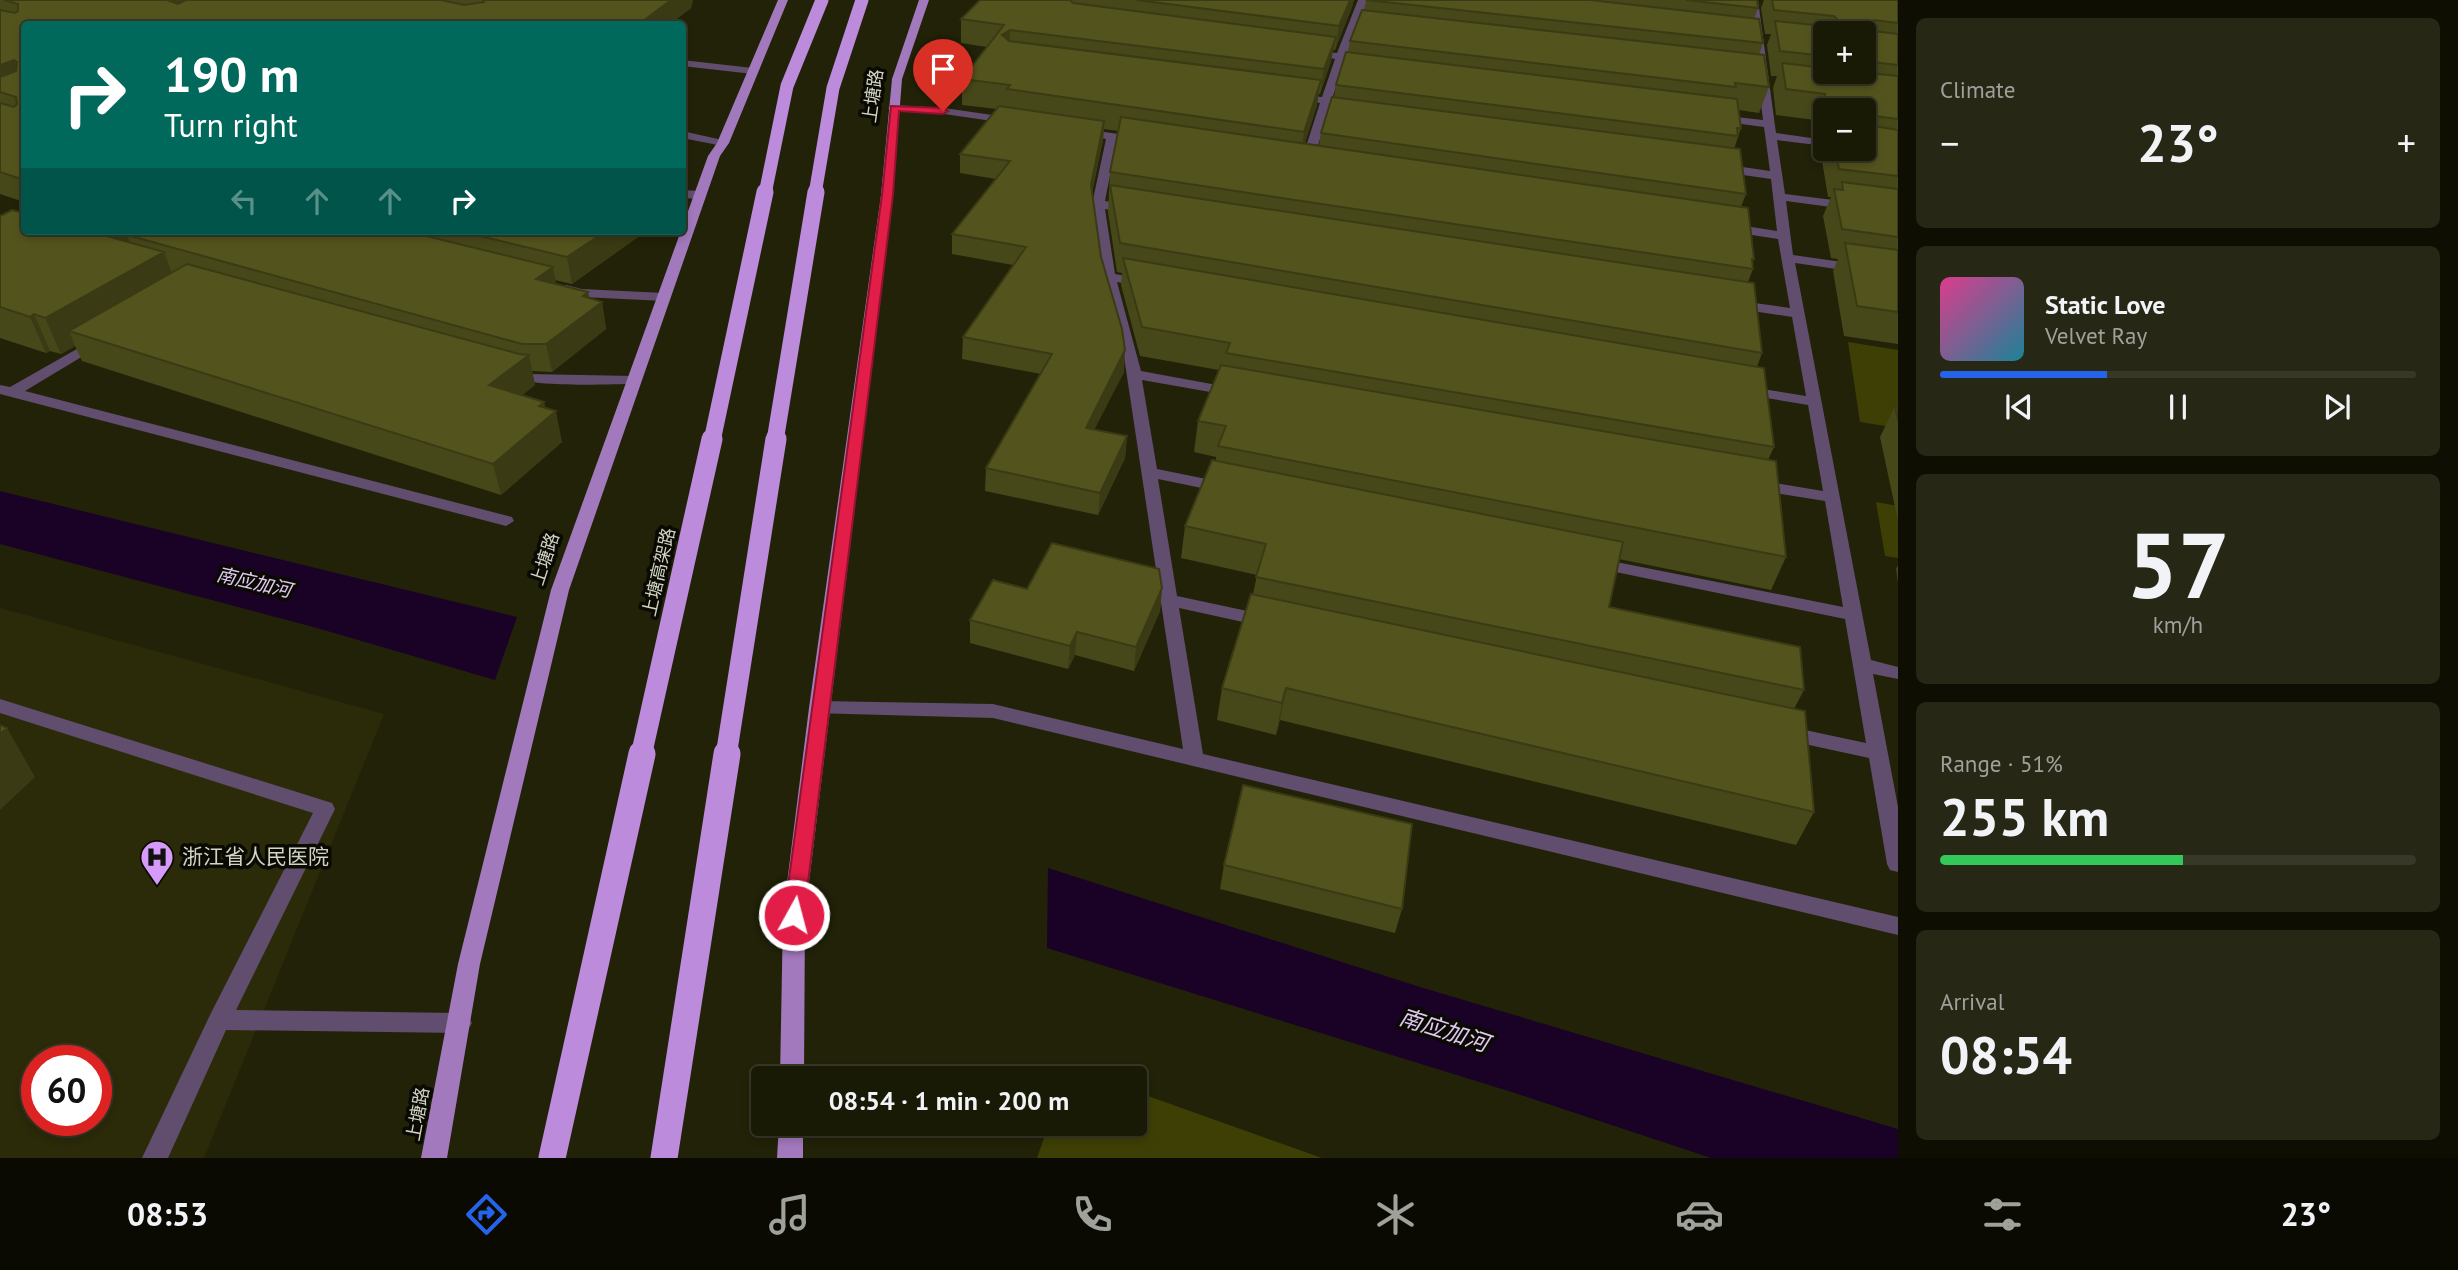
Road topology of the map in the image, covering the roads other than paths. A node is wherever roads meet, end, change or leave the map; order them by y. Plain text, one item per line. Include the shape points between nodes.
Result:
1 (783, 0) edge
2 (822, 0) edge
3 (862, 0) edge
4 (923, 0) edge
5 (1358, 1) edge
6 (1754, 1) edge
7 (1352, 28) junction
8 (1366, 30) edge
9 (1301, 52) edge
10 (1342, 57) junction
11 (686, 63) edge
12 (1336, 70) junction
13 (753, 71) junction
14 (1350, 72) edge
15 (1285, 96) edge
16 (1326, 101) junction
17 (894, 108) junction
18 (1322, 116) junction
19 (1702, 116) edge
20 (1336, 118) edge
21 (1021, 122) edge
22 (1073, 130) edge
23 (1771, 130) junction
24 (686, 135) edge
25 (1112, 136) junction
26 (1813, 140) edge
27 (1150, 142) edge
28 (723, 143) junction
29 (1319, 167) edge
30 (1708, 167) edge
31 (1777, 176) junction
32 (691, 194) edge
33 (1780, 197) junction
34 (1098, 204) junction
35 (1153, 212) edge
36 (1898, 212) edge
37 (686, 213) edge
38 (1716, 225) edge
39 (680, 235) edge
40 (1785, 236) junction
41 (1787, 258) junction
42 (1898, 274) edge
43 (1109, 277) junction
44 (556, 286) edge
45 (1163, 287) edge
46 (664, 297) junction
47 (1719, 302) edge
48 (1799, 314) junction
49 (115, 331) edge
50 (500, 370) edge
51 (1134, 374) junction
52 (634, 380) junction
53 (1734, 388) edge
54 (6, 390) edge
55 (1244, 394) edge
56 (1815, 402) junction
57 (1149, 472) junction
58 (1737, 481) edge
59 (1244, 491) edge
60 (1833, 498) junction
61 (506, 521) dead end
62 (1583, 560) edge
63 (1169, 600) junction
64 (1853, 615) junction
65 (1278, 623) edge
66 (1863, 665) junction
67 (1898, 673) edge
68 (0, 706) edge
69 (819, 708) junction
70 (1769, 729) edge
71 (1879, 753) junction
72 (1194, 758) junction
73 (1893, 807) edge
74 (1898, 864) edge
75 (1898, 926) edge
76 (219, 1020) junction
77 (460, 1023) junction
78 (792, 1066) edge
79 (791, 1136) edge
80 (155, 1158) edge
81 (434, 1158) edge
82 (552, 1158) edge
83 (664, 1158) edge
84 (790, 1158) edge

1 - 13 main road, 上塘路
2 - 82 highway, 上塘高架路, bridge via 787,86
3 - 83 highway, bridge via 828,115
4 - 17 main road, 上塘路 via 897,79
5 - 7 street
6 - 23 street
7 - 8 street
7 - 10 street
9 - 10 street
10 - 12 street
11 - 13 street
12 - 14 street
12 - 16 street
13 - 28 main road, 上塘路
15 - 16 street
16 - 18 street
17 - 21 street
17 - 69 main road, 上塘路 via 887,195
18 - 20 street
18 - 29 street via 1299,164
19 - 23 street
22 - 25 street
23 - 26 street
23 - 31 street
24 - 28 street
25 - 27 street
25 - 34 street
28 - 32 main road, 上塘路
30 - 31 street
31 - 33 street
32 - 37 main road, 上塘路
33 - 36 street
33 - 40 street
34 - 35 street
34 - 43 street
38 - 40 street
39 - 46 main road, 上塘路
40 - 41 street
41 - 42 street
41 - 48 street
43 - 45 street
43 - 51 street
44 - 46 street via 582,293
46 - 52 main road, 上塘路
47 - 48 street
48 - 56 street
49 - 54 street
50 - 52 street via 526,377
51 - 55 street
51 - 57 street
52 - 77 main road, 上塘路 via 560,590 469,964
53 - 56 street
54 - 61 street
56 - 60 street
57 - 59 street
57 - 63 street
58 - 60 street
60 - 64 street
62 - 64 street
63 - 65 street
63 - 72 street
64 - 66 street
66 - 67 street
66 - 71 street
68 - 76 street via 324,809
69 - 72 street via 993,711
69 - 78 main road, 上塘路 via 794,915
70 - 71 street
71 - 73 street
72 - 75 street
73 - 74 street
76 - 77 street
76 - 80 street
77 - 81 main road, 上塘路
79 - 84 main road

